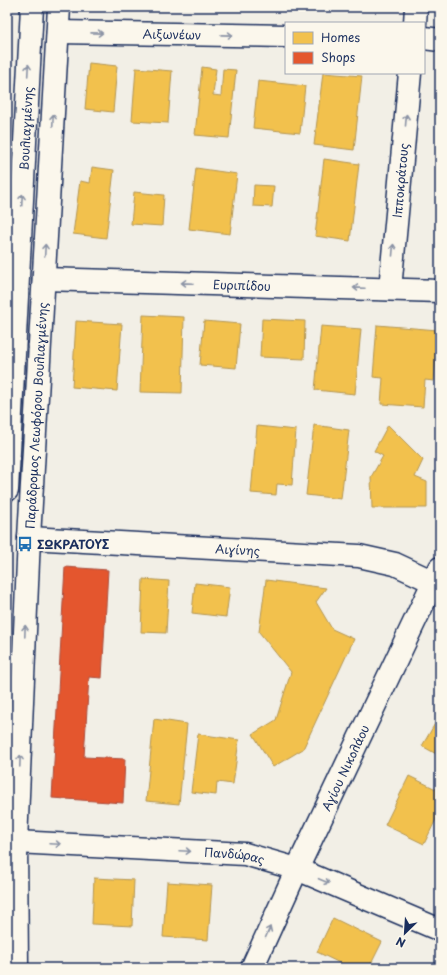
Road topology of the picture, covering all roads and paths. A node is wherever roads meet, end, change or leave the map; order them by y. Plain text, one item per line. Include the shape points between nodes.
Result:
1 (32, 7) edge
2 (59, 7) edge
3 (416, 7) edge
4 (415, 22) edge
5 (58, 32) junction
6 (285, 36) edge
7 (425, 38) edge
8 (440, 40) edge
9 (410, 74) edge
10 (44, 279) junction
11 (390, 289) junction
12 (440, 291) edge
13 (7, 490) edge
14 (29, 538) junction
15 (438, 578) edge
16 (16, 842) junction
17 (297, 869) junction
18 (440, 930) edge
19 (17, 968) edge
20 (252, 968) edge

13 -> 1 street, Βουλιαγμένης
2 - 5 street, Παράδρομος Λεωφόρου Βουλιαγμένης
3 - 4 street
5 -> 6 street, Αιξωνέων
10 -> 5 street, Παράδρομος Λεωφόρου Βουλιαγμένης
7 - 8 street
11 -> 9 street, Ιπποκράτους
11 -> 10 street, Ευριπίδου
10 - 14 street, Παράδρομος Λεωφόρου Βουλιαγμένης
11 - 12 street, Ευριπίδου
14 - 15 street, Αιγίνης via 359,556
16 -> 14 street, Παράδρομος Λεωφόρου Βουλιαγμένης
15 - 17 street, Αγίου Νικολάου
16 -> 17 street, Πανδώρας via 245,854
16 - 19 street, Παράδρομος Λεωφόρου Βουλιαγμένης
17 -> 18 street, Πανδώρας
20 -> 17 street, Αγίου Νικολάου

